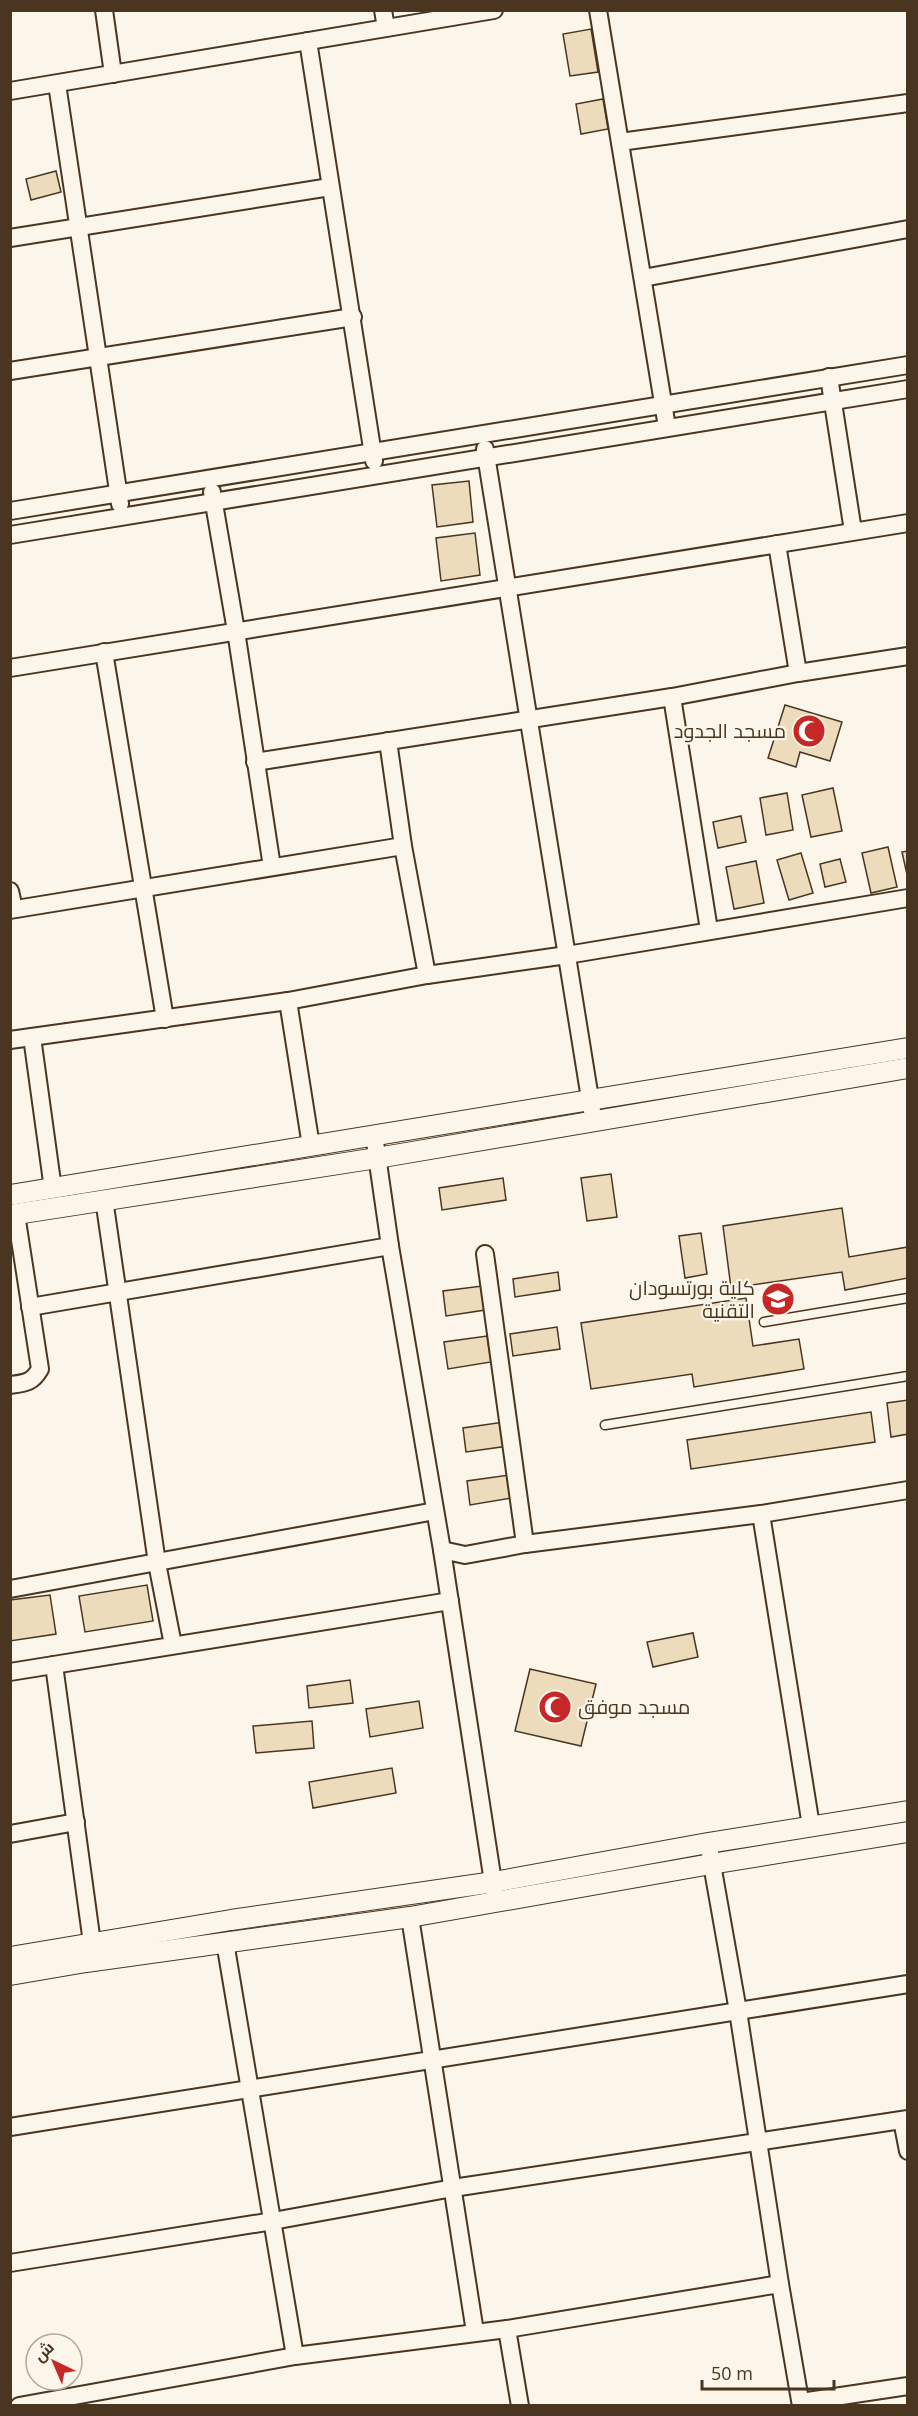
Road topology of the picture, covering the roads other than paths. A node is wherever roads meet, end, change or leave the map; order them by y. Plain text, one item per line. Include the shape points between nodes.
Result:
1 (104, 10) edge
2 (383, 10) edge
3 (494, 10) edge
4 (598, 10) edge
5 (386, 28) junction
6 (308, 42) junction
7 (113, 74) junction
8 (57, 84) junction
9 (10, 92) edge
10 (908, 103) edge
11 (620, 142) junction
12 (330, 187) junction
13 (78, 228) junction
14 (908, 229) edge
15 (10, 238) edge
16 (643, 278) junction
17 (352, 317) junction
18 (98, 358) junction
19 (908, 365) edge
20 (10, 371) edge
21 (829, 377) junction
22 (908, 389) edge
23 (833, 401) junction
24 (664, 403) junction
25 (667, 428) junction
26 (483, 434) junction
27 (372, 452) junction
28 (487, 458) junction
29 (376, 476) junction
30 (209, 479) junction
31 (118, 493) junction
32 (214, 502) junction
33 (10, 511) edge
34 (123, 516) junction
35 (908, 524) edge
36 (853, 531) junction
37 (10, 535) edge
38 (777, 544) junction
39 (506, 589) junction
40 (236, 631) junction
41 (104, 652) junction
42 (908, 656) edge
43 (10, 668) edge
44 (798, 673) junction
45 (672, 697) junction
46 (529, 720) junction
47 (388, 741) junction
48 (255, 762) junction
49 (403, 846) junction
50 (272, 867) junction
51 (142, 888) junction
52 (10, 891) edge
53 (908, 898) edge
54 (12, 909) edge
55 (709, 930) junction
56 (567, 955) junction
57 (427, 975) junction
58 (288, 1001) junction
59 (165, 1019) junction
60 (32, 1036) junction
61 (10, 1040) edge
62 (908, 1048) edge
63 (908, 1068) edge
64 (589, 1100) junction
65 (594, 1121) junction
66 (374, 1135) junction
67 (310, 1146) junction
68 (377, 1158) junction
69 (53, 1189) junction
70 (104, 1199) junction
71 (12, 1208) edge
72 (390, 1246) junction
73 (485, 1254) dead end
74 (117, 1294) junction
75 (908, 1298) edge
76 (30, 1307) junction
77 (764, 1322) dead end
78 (908, 1376) edge
79 (10, 1384) edge
80 (605, 1425) dead end
81 (908, 1490) edge
82 (435, 1511) junction
83 (761, 1514) junction
84 (525, 1544) junction
85 (442, 1550) junction
86 (157, 1563) junction
87 (10, 1589) edge
88 (450, 1601) junction
89 (173, 1645) junction
90 (54, 1665) junction
91 (10, 1672) edge
92 (908, 1811) edge
93 (76, 1822) junction
94 (811, 1826) junction
95 (908, 1832) edge
96 (10, 1834) edge
97 (708, 1843) junction
98 (711, 1864) junction
99 (494, 1882) junction
100 (496, 1902) junction
101 (410, 1917) junction
102 (225, 1942) junction
103 (92, 1943) junction
104 (10, 1957) edge
105 (10, 1975) edge
106 (908, 1984) edge
107 (738, 2011) junction
108 (433, 2060) junction
109 (251, 2090) junction
110 (905, 2120) edge
111 (10, 2127) edge
112 (758, 2142) junction
113 (908, 2151) edge
114 (453, 2188) junction
115 (273, 2221) junction
116 (10, 2263) edge
117 (780, 2283) junction
118 (507, 2329) junction
119 (475, 2332) junction
120 (295, 2356) junction
121 (908, 2386) edge
122 (801, 2404) edge
123 (19, 2406) edge
124 (520, 2406) edge

1 - 7 street
2 - 5 street
3 - 5 street
4 - 11 street
5 - 6 street
6 - 7 street
6 - 12 street
7 - 8 street
8 - 9 street
8 - 13 street
10 - 11 street
11 - 16 street
12 - 13 street
12 - 17 street
13 - 15 street
13 - 18 street
14 - 16 street
16 - 24 street
17 - 18 street
17 - 27 street
18 - 20 street
18 - 31 street
19 - 21 street
21 - 23 street
21 - 24 street
22 - 23 street
23 - 25 street
23 - 36 street
24 - 25 street
24 - 26 street
25 - 28 street
26 - 27 street
26 - 28 street
27 - 29 street
27 - 30 street
28 - 29 street
28 - 39 street
29 - 32 street
30 - 31 street
30 - 32 street
31 - 33 street
31 - 34 street
32 - 34 street
32 - 40 street
34 - 37 street
35 - 36 street
36 - 38 street
38 - 39 street
38 - 44 street
39 - 40 street
39 - 46 street
40 - 41 street
40 - 48 street
41 - 43 street
41 - 51 street
42 - 44 street
44 - 45 street
45 - 46 street
45 - 55 street
46 - 47 street
46 - 56 street
47 - 48 street
47 - 49 street
48 - 50 street
49 - 50 street
49 - 57 street
50 - 51 street
51 - 54 street
51 - 59 street
52 - 54 street
53 - 55 street
55 - 56 street
56 - 57 street
56 - 64 street
57 - 58 street
58 - 59 street
58 - 67 street
59 - 60 street
60 - 61 street
60 - 69 street
62 - 64 street
63 - 65 street
64 - 65 street
64 - 66 street
65 - 68 street
66 - 67 street
66 - 68 street
67 - 69 street
68 - 70 street
68 - 72 street
69 - 71 street
70 - 71 street
70 - 74 street
71 - 76 street
72 - 74 street
72 - 82 street
73 - 84 street
74 - 76 street
74 - 86 street
75 - 77 lane
76 - 79 street via 40,1369 26,1383
78 - 80 lane
81 - 83 street
82 - 85 street
82 - 86 street
83 - 84 street
83 - 94 street
84 - 85 street via 465,1555
85 - 88 street
86 - 87 street
86 - 89 street
88 - 89 street
88 - 99 street
89 - 90 street
90 - 91 street
90 - 93 street
92 - 94 street
93 - 96 street
93 - 103 street
94 - 97 street
95 - 98 street
97 - 98 street
97 - 99 street
98 - 100 street
98 - 107 street
99 - 100 street
99 - 103 street
100 - 101 street
101 - 102 street
101 - 108 street
102 - 105 street
102 - 109 street
103 - 104 street
106 - 107 street
107 - 108 street
107 - 112 street
108 - 109 street
108 - 114 street
109 - 111 street
109 - 115 street
110 - 112 street
110 - 113 street
112 - 114 street
112 - 117 street
114 - 115 street
114 - 119 street
115 - 116 street
115 - 120 street
117 - 118 street
117 - 122 street
118 - 119 street
118 - 124 street
119 - 120 street
120 - 123 street
121 - 122 street

